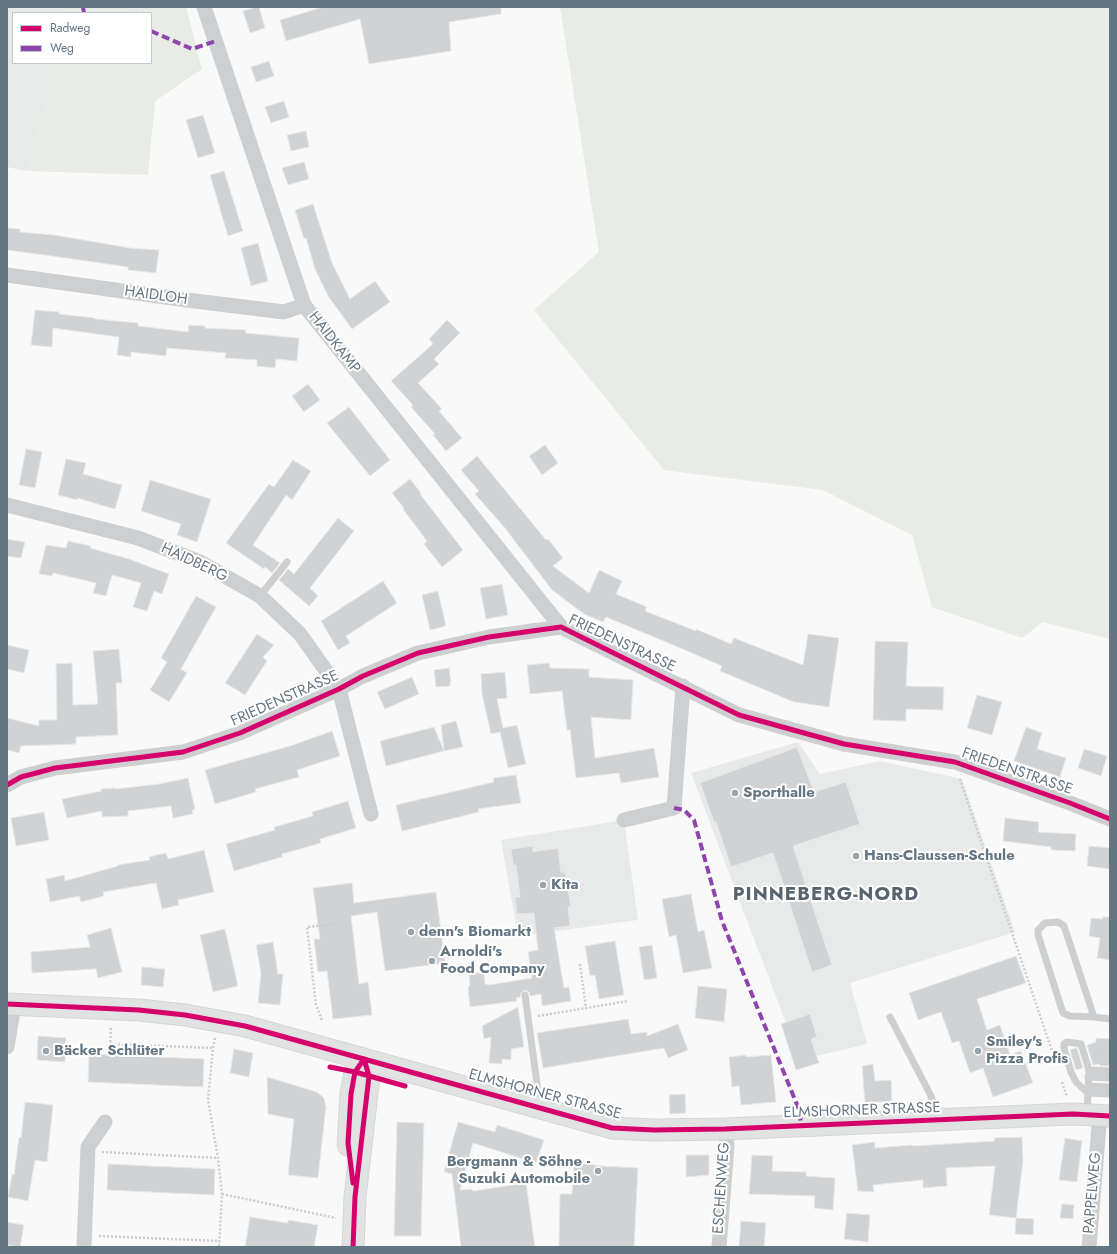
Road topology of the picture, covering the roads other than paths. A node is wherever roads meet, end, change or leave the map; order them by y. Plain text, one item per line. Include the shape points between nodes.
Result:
1 (204, 7) edge
2 (7, 275) edge
3 (304, 305) junction
4 (7, 505) edge
5 (287, 562) dead end
6 (260, 596) junction
7 (560, 626) junction
8 (683, 686) junction
9 (339, 690) junction
10 (7, 785) edge
11 (371, 814) dead end
12 (1110, 819) edge
13 (624, 820) dead end
14 (525, 995) dead end
15 (10, 1004) edge
16 (890, 1017) dead end
17 (1094, 1017) junction
18 (1110, 1019) edge
19 (7, 1047) edge
20 (364, 1059) junction
21 (1110, 1071) edge
22 (1088, 1074) junction
23 (1110, 1078) edge
24 (1110, 1087) edge
25 (1088, 1089) junction
26 (1110, 1094) edge
27 (536, 1106) junction
28 (1093, 1115) edge
29 (937, 1120) junction
30 (105, 1122) dead end
31 (725, 1129) junction
32 (84, 1241) edge
33 (353, 1247) edge
34 (719, 1247) edge
35 (1089, 1247) edge

1 - 3 street, HAIDKAMP
2 - 3 street, HAIDLOH via 284,312
3 - 7 street, HAIDKAMP
4 - 6 street, HAIDBERG via 138,538 200,562
5 - 6 lane
6 - 9 street, HAIDBERG via 300,634
7 - 8 street, FRIEDENSTRASSE
7 - 9 street, FRIEDENSTRASSE via 489,637 418,653 363,676
8 - 12 street, FRIEDENSTRASSE via 739,715 844,744 954,762
8 - 13 street via 674,808
9 - 10 street, FRIEDENSTRASSE via 240,733 183,752 55,768 21,777
9 - 11 street
14 - 27 lane via 538,1091
15 - 19 street
15 - 20 main road, ELMSHORNER STRASSE via 139,1010 207,1019 245,1026
16 - 29 lane via 931,1096
17 - 17 lane via 1070,1016 1063,1013 1038,935 1038,930 1045,924 1058,922 1064,926
17 - 18 lane
20 - 27 main road, ELMSHORNER STRASSE
20 - 33 main road via 369,1076 355,1197
21 - 22 lane
22 - 23 lane
22 - 25 lane
22 - 25 lane via 1081,1044 1064,1044 1073,1077 1076,1082
24 - 25 lane
25 - 26 lane
25 - 28 lane
27 - 31 main road, ELMSHORNER STRASSE via 612,1128
28 - 29 main road, ELMSHORNER STRASSE
28 - 35 street, PAPPELWEG
29 - 31 main road, ELMSHORNER STRASSE
30 - 32 street via 88,1147
31 - 34 street, ESCHENWEG via 727,1146

